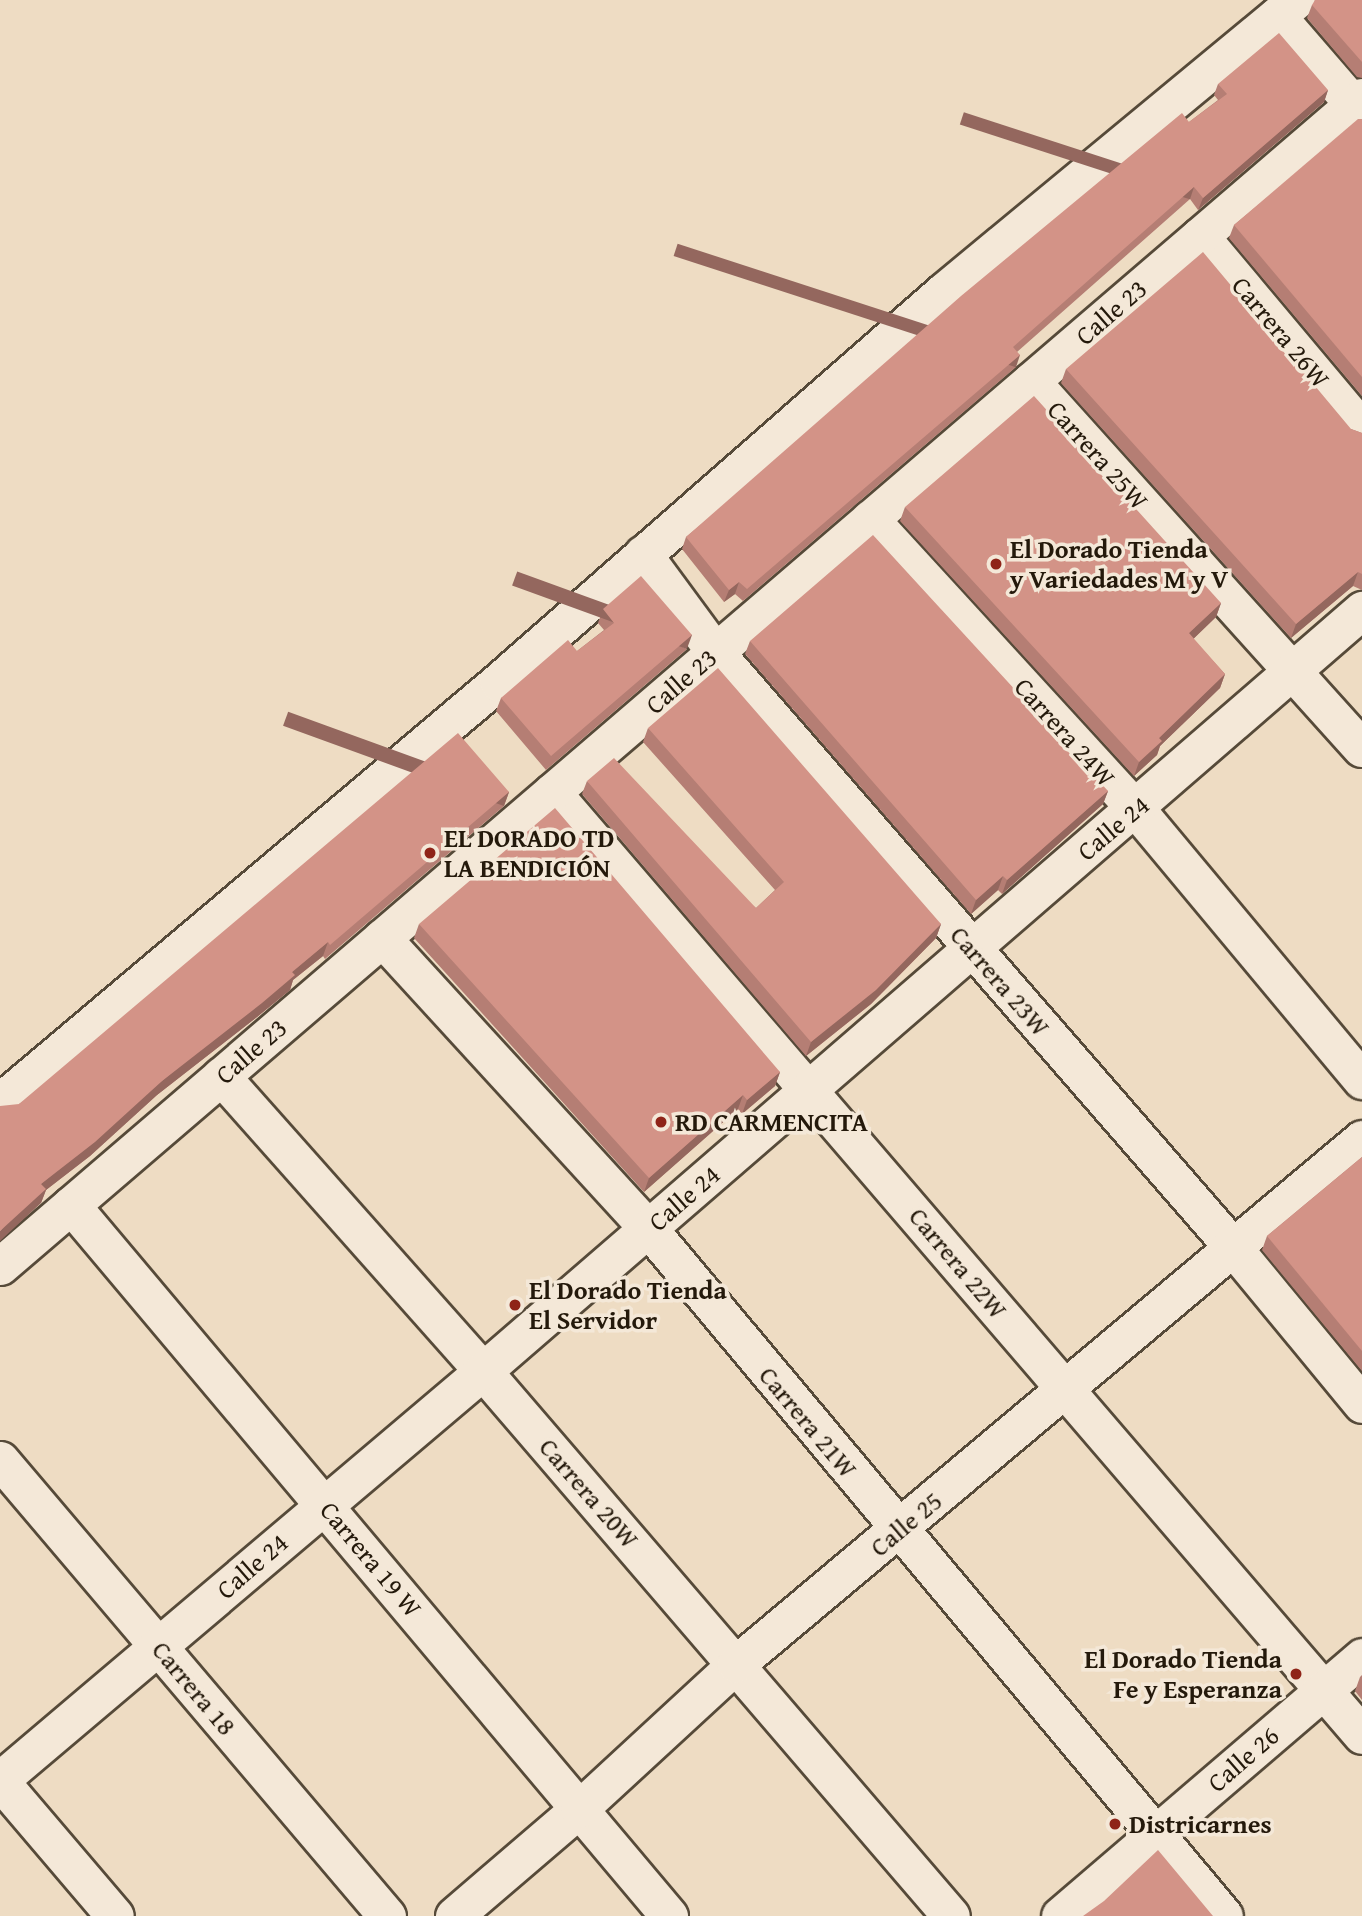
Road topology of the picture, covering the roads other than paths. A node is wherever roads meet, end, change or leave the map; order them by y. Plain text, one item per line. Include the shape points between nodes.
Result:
1 (1287, 8) edge
2 (1359, 105) edge
3 (1200, 236) junction
4 (1031, 381) junction
5 (1362, 429) edge
6 (870, 519) junction
7 (643, 554) junction
8 (1362, 610) edge
9 (715, 652) junction
10 (1293, 668) junction
11 (1362, 748) edge
12 (552, 792) junction
13 (1136, 809) junction
14 (382, 938) junction
15 (970, 947) junction
16 (221, 1076) junction
17 (1362, 1080) edge
18 (809, 1089) junction
19 (0, 1102) edge
20 (1362, 1139) edge
21 (71, 1205) junction
22 (648, 1228) junction
23 (1231, 1245) junction
24 (0, 1266) edge
25 (483, 1371) junction
26 (1065, 1389) junction
27 (1362, 1404) edge
28 (0, 1460) edge
29 (325, 1503) junction
30 (898, 1532) junction
31 (159, 1647) junction
32 (1362, 1657) edge
33 (736, 1664) junction
34 (1323, 1690) junction
35 (1362, 1735) edge
36 (0, 1781) edge
37 (579, 1809) junction
38 (1154, 1836) junction
39 (115, 1916) edge
40 (387, 1916) edge
41 (454, 1916) edge
42 (669, 1916) edge
43 (951, 1916) edge
44 (1060, 1916) edge
45 (1224, 1916) edge

1 - 2 street
1 - 7 street via 943,292
2 - 3 street, Calle 23
3 - 4 street, Calle 23
3 - 5 street, Carrera 26W
4 - 6 street, Calle 23
4 - 10 street, Carrera 25W
6 - 9 street, Calle 23
6 - 13 street, Carrera 24W
7 - 9 street, Carrera 23W
7 - 19 street
8 - 10 street, Calle 24
9 - 12 street, Calle 23
9 - 15 street, Carrera 23W
10 - 11 street, Carrera 25W
10 - 13 street, Calle 24
12 - 14 street, Calle 23
12 - 18 street, Carrera 22W
13 - 15 street, Calle 24
13 - 17 street, Carrera 24W
14 - 16 street, Calle 23
14 - 22 street, Carrera 21W
15 - 18 street, Calle 24
15 - 23 street, Carrera 23W
16 - 21 street, Calle 23
16 - 25 street, Carrera 20W
18 - 22 street, Calle 24
18 - 26 street, Carrera 22W
20 - 23 street, Calle 25
21 - 24 street, Calle 23
21 - 29 street, Carrera 19 W
22 - 25 street, Calle 24
22 - 30 street, Carrera 21W
23 - 26 street, Calle 25
23 - 27 street, Carrera 23W
25 - 29 street, Calle 24
25 - 33 street, Carrera 20W
26 - 30 street, Calle 25
26 - 34 street, Carrera 22W
28 - 31 street, Carrera 18
29 - 31 street, Calle 24
29 - 37 street, Carrera 19 W
30 - 33 street, Calle 25
30 - 38 street, Carrera 21W
31 - 36 street, Calle 24
31 - 40 street, Carrera 18
32 - 34 street, Calle 26
33 - 37 street, Calle 25
33 - 43 street, Carrera 20W
34 - 35 street, Carrera 22W
34 - 38 street, Calle 26
36 - 39 street
37 - 41 street, Calle 25
37 - 42 street, Carrera 19 W
38 - 44 street, Calle 26
38 - 45 street, Carrera 21W

